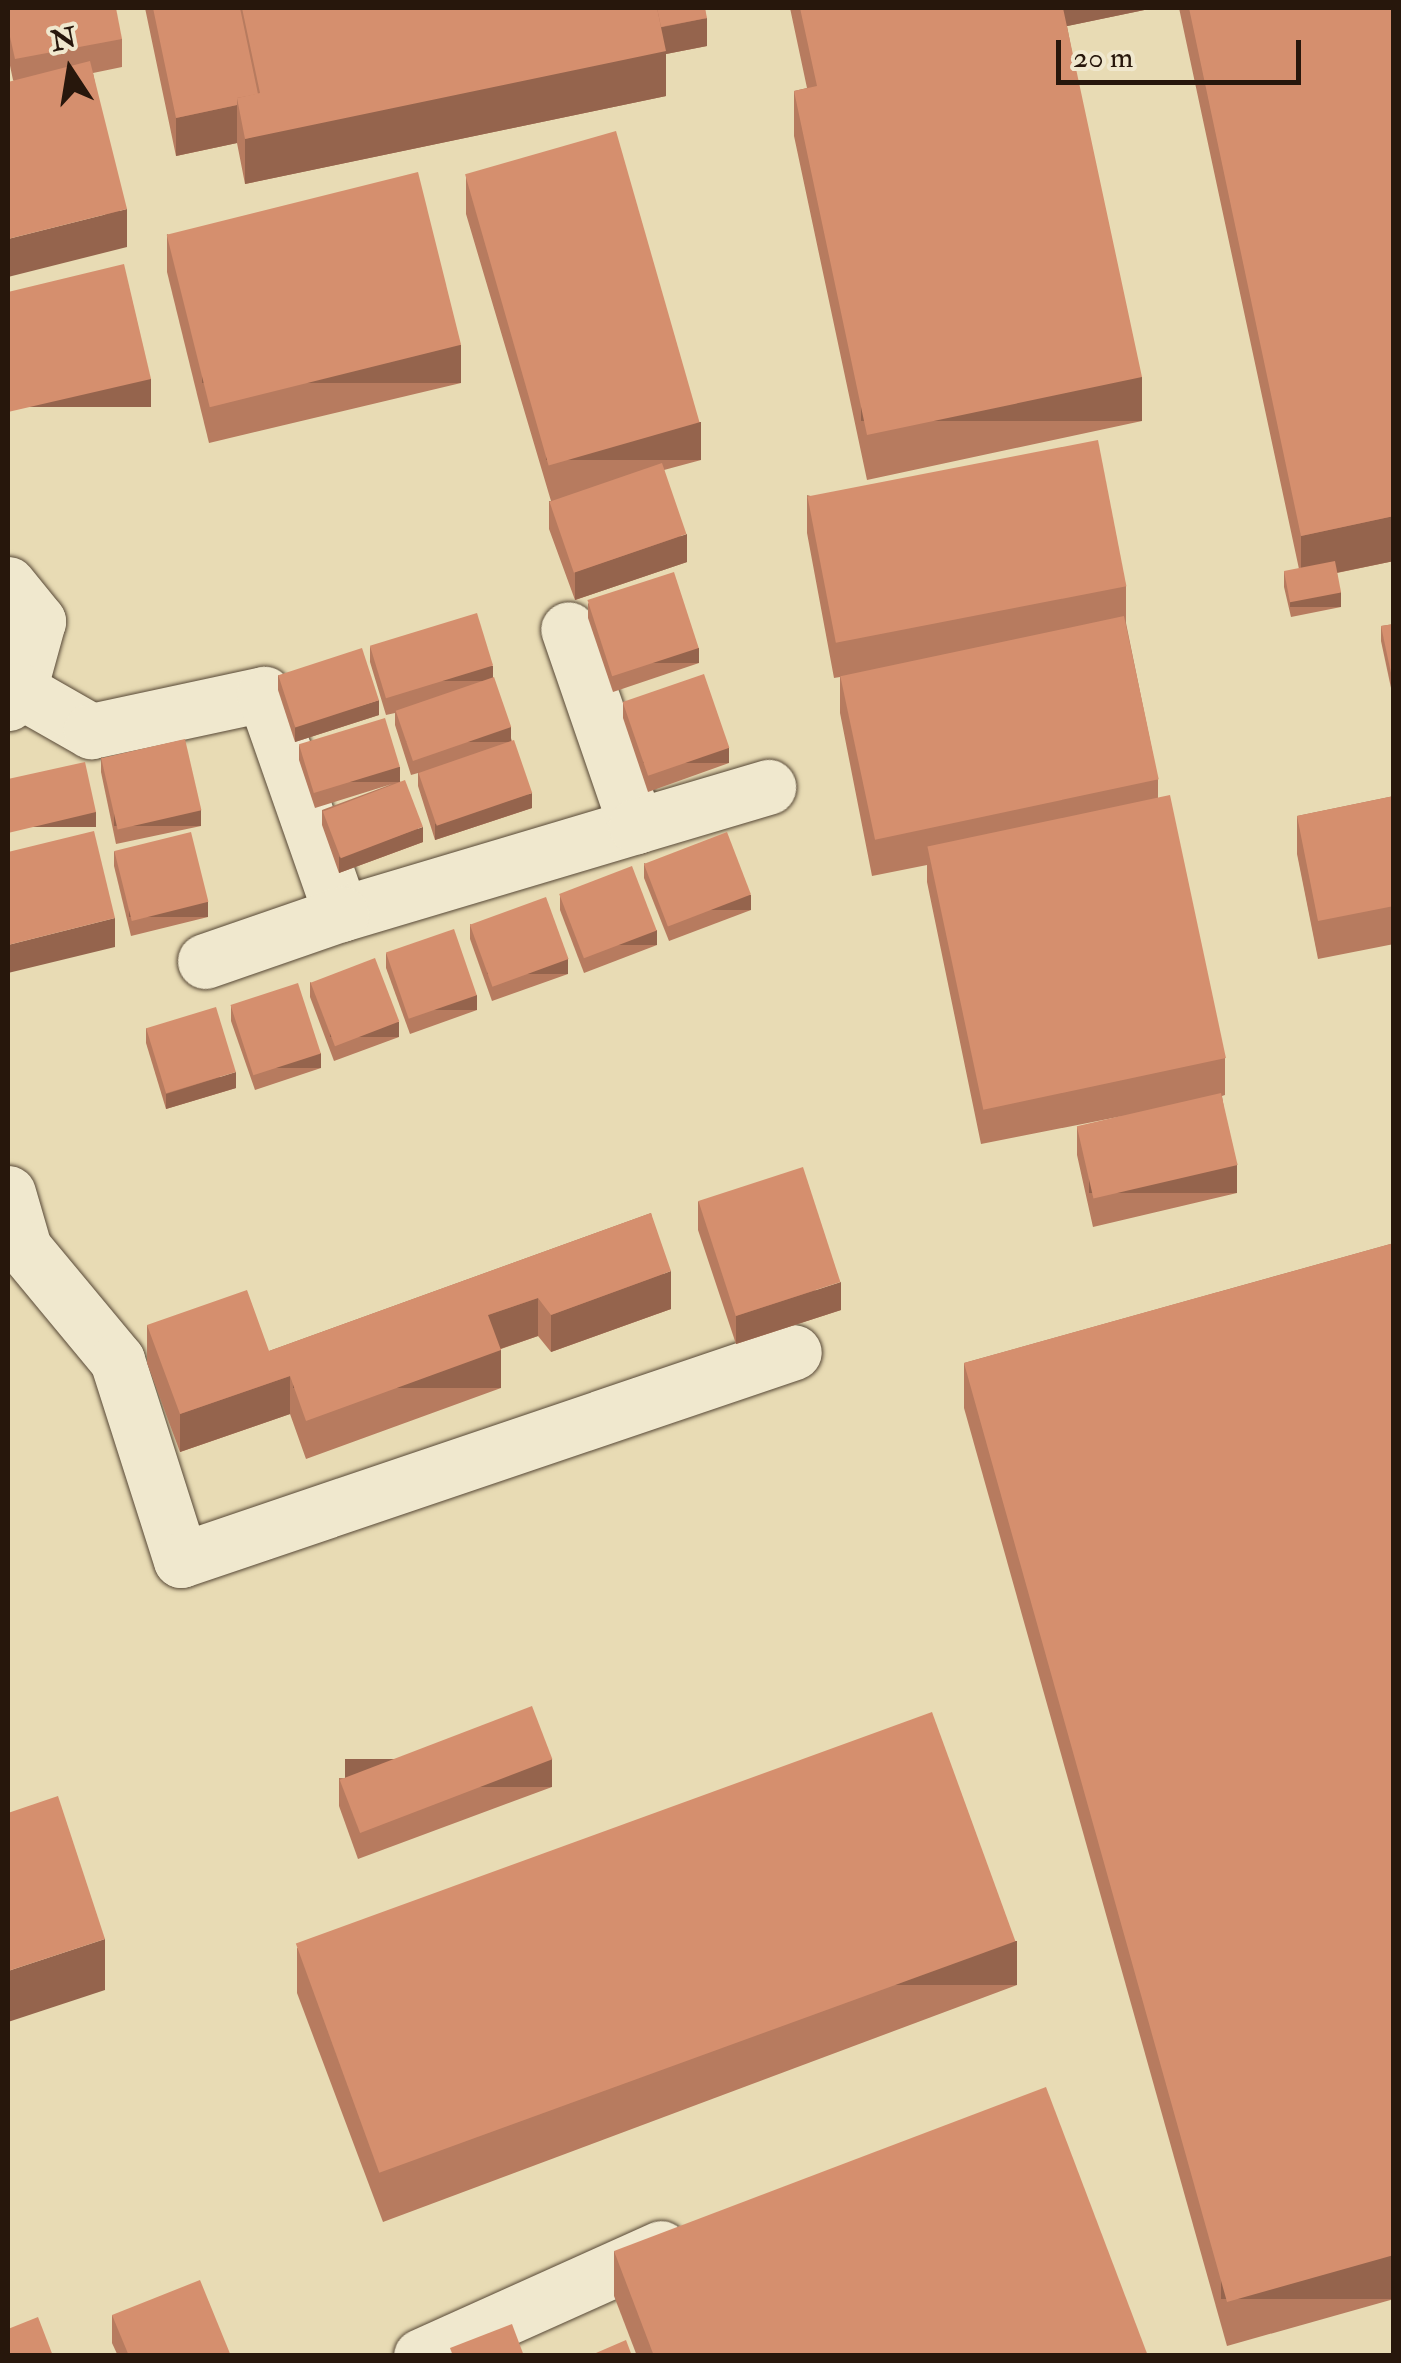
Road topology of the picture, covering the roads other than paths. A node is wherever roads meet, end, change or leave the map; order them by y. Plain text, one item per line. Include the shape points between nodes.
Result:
1 (8, 584) edge
2 (568, 629) dead end
3 (13, 697) edge
4 (768, 787) dead end
5 (636, 826) junction
6 (341, 914) junction
7 (205, 961) dead end
8 (8, 1193) edge
9 (16, 1250) edge
10 (794, 1352) dead end
11 (661, 2248) edge
12 (427, 2354) edge

1 - 3 street via 38,621
2 - 5 street
3 - 6 street via 91,731 264,694
4 - 5 street
5 - 6 street
6 - 7 street
8 - 9 street
9 - 10 street via 117,1360 181,1560
11 - 12 street

